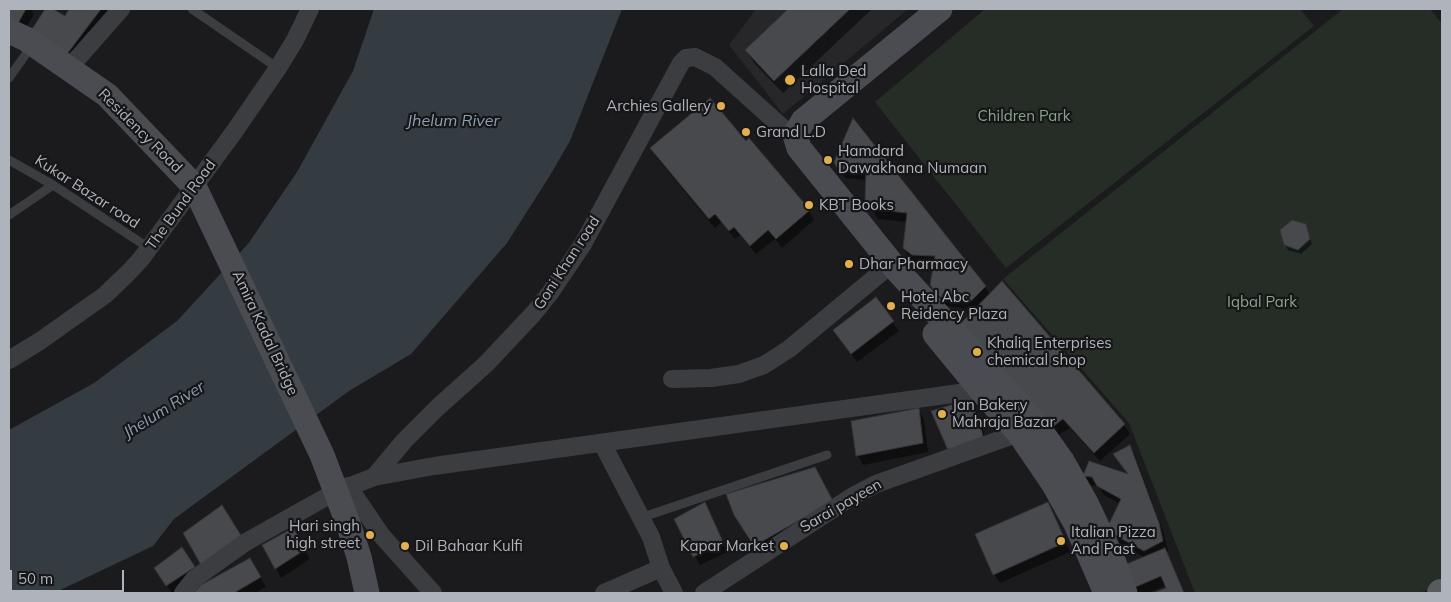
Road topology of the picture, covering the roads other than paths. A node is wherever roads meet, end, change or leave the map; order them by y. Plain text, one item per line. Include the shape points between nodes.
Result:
1 (121, 9) edge
2 (192, 9) edge
3 (310, 9) edge
4 (920, 9) edge
5 (940, 9) edge
6 (9, 31) edge
7 (33, 44) junction
8 (69, 68) junction
9 (278, 68) junction
10 (9, 78) edge
11 (784, 129) junction
12 (9, 160) edge
13 (53, 185) junction
14 (194, 186) junction
15 (208, 212) joint
16 (9, 215) edge
17 (149, 248) junction
18 (883, 271) junction
19 (9, 360) edge
20 (672, 379) dead end
21 (981, 390) junction
22 (1019, 433) junction
23 (602, 443) junction
24 (827, 456) dead end
25 (374, 478) junction
26 (341, 489) junction
27 (640, 518) junction
28 (661, 568) junction
29 (183, 593) edge
30 (367, 593) edge
31 (433, 593) edge
32 (604, 593) edge
33 (674, 593) edge
34 (704, 593) edge
35 (1106, 593) edge
36 (1125, 593) edge

1 - 8 street
2 - 9 lane
3 - 9 street, The Bund Road
4 - 11 street via 790,116
5 - 36 street via 803,121 796,135 798,148 896,268 1038,426 1087,505
6 - 7 street, Residency Road
7 - 8 street, Residency Road
7 - 10 lane
8 - 14 street, Residency Road via 107,95
9 - 14 street, The Bund Road
11 - 18 street via 794,162
11 - 25 street, Goni Khan road via 715,67 691,56 686,58 583,244 550,294 492,358 409,436
12 - 13 lane, Kukar Bazar road
13 - 16 lane
13 - 17 lane, Kukar Bazar road
14 - 15 street, Residency Road
14 - 17 street, The Bund Road
15 - 26 street, Amira Kadal Bridge
17 - 19 street, The Bund Road via 105,295
18 - 20 street via 789,350 764,365 739,374
18 - 21 street
21 - 22 street
21 - 23 street
22 - 34 street, Sarai payeen via 876,484
22 - 35 street via 1076,524
23 - 25 street via 434,466
23 - 27 street
24 - 27 lane
25 - 26 street
26 - 29 street via 246,542 194,579
26 - 30 street
26 - 31 street
27 - 28 street via 651,537
28 - 32 street
28 - 33 street

